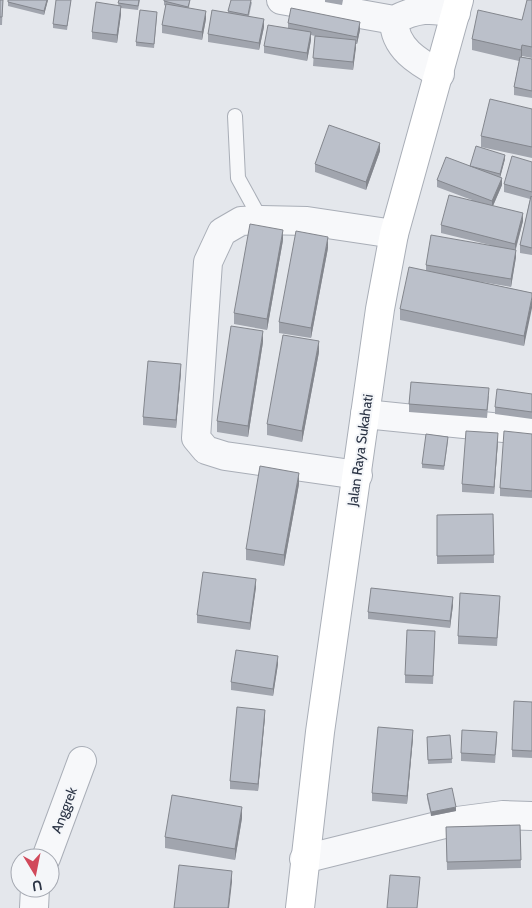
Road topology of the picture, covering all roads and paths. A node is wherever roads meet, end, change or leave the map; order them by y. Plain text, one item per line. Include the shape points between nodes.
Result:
1 (280, 0) edge
2 (457, 6) edge
3 (394, 20) junction
4 (440, 74) junction
5 (236, 116) dead end
6 (261, 220) junction
7 (394, 234) junction
8 (365, 414) junction
9 (532, 431) edge
10 (358, 475) junction
11 (82, 761) dead end
12 (532, 816) edge
13 (50, 848) edge
14 (304, 859) junction
15 (300, 908) edge

1 - 3 street
2 - 3 street via 411,12
2 - 4 main road, Jalan Raya Sukahati
3 - 4 street via 394,32 400,44 420,63
4 - 7 main road, Jalan Raya Sukahati
5 - 6 lane via 238,178
6 - 7 street via 307,221
6 - 10 street via 241,221 222,232 208,262 196,438 206,450 225,456
7 - 8 main road, Jalan Raya Sukahati
8 - 9 street
8 - 10 main road, Jalan Raya Sukahati
10 - 14 main road, Jalan Raya Sukahati
11 - 13 street, Anggrek
12 - 14 street via 503,815 457,821
14 - 15 main road, Jalan Raya Sukahati

